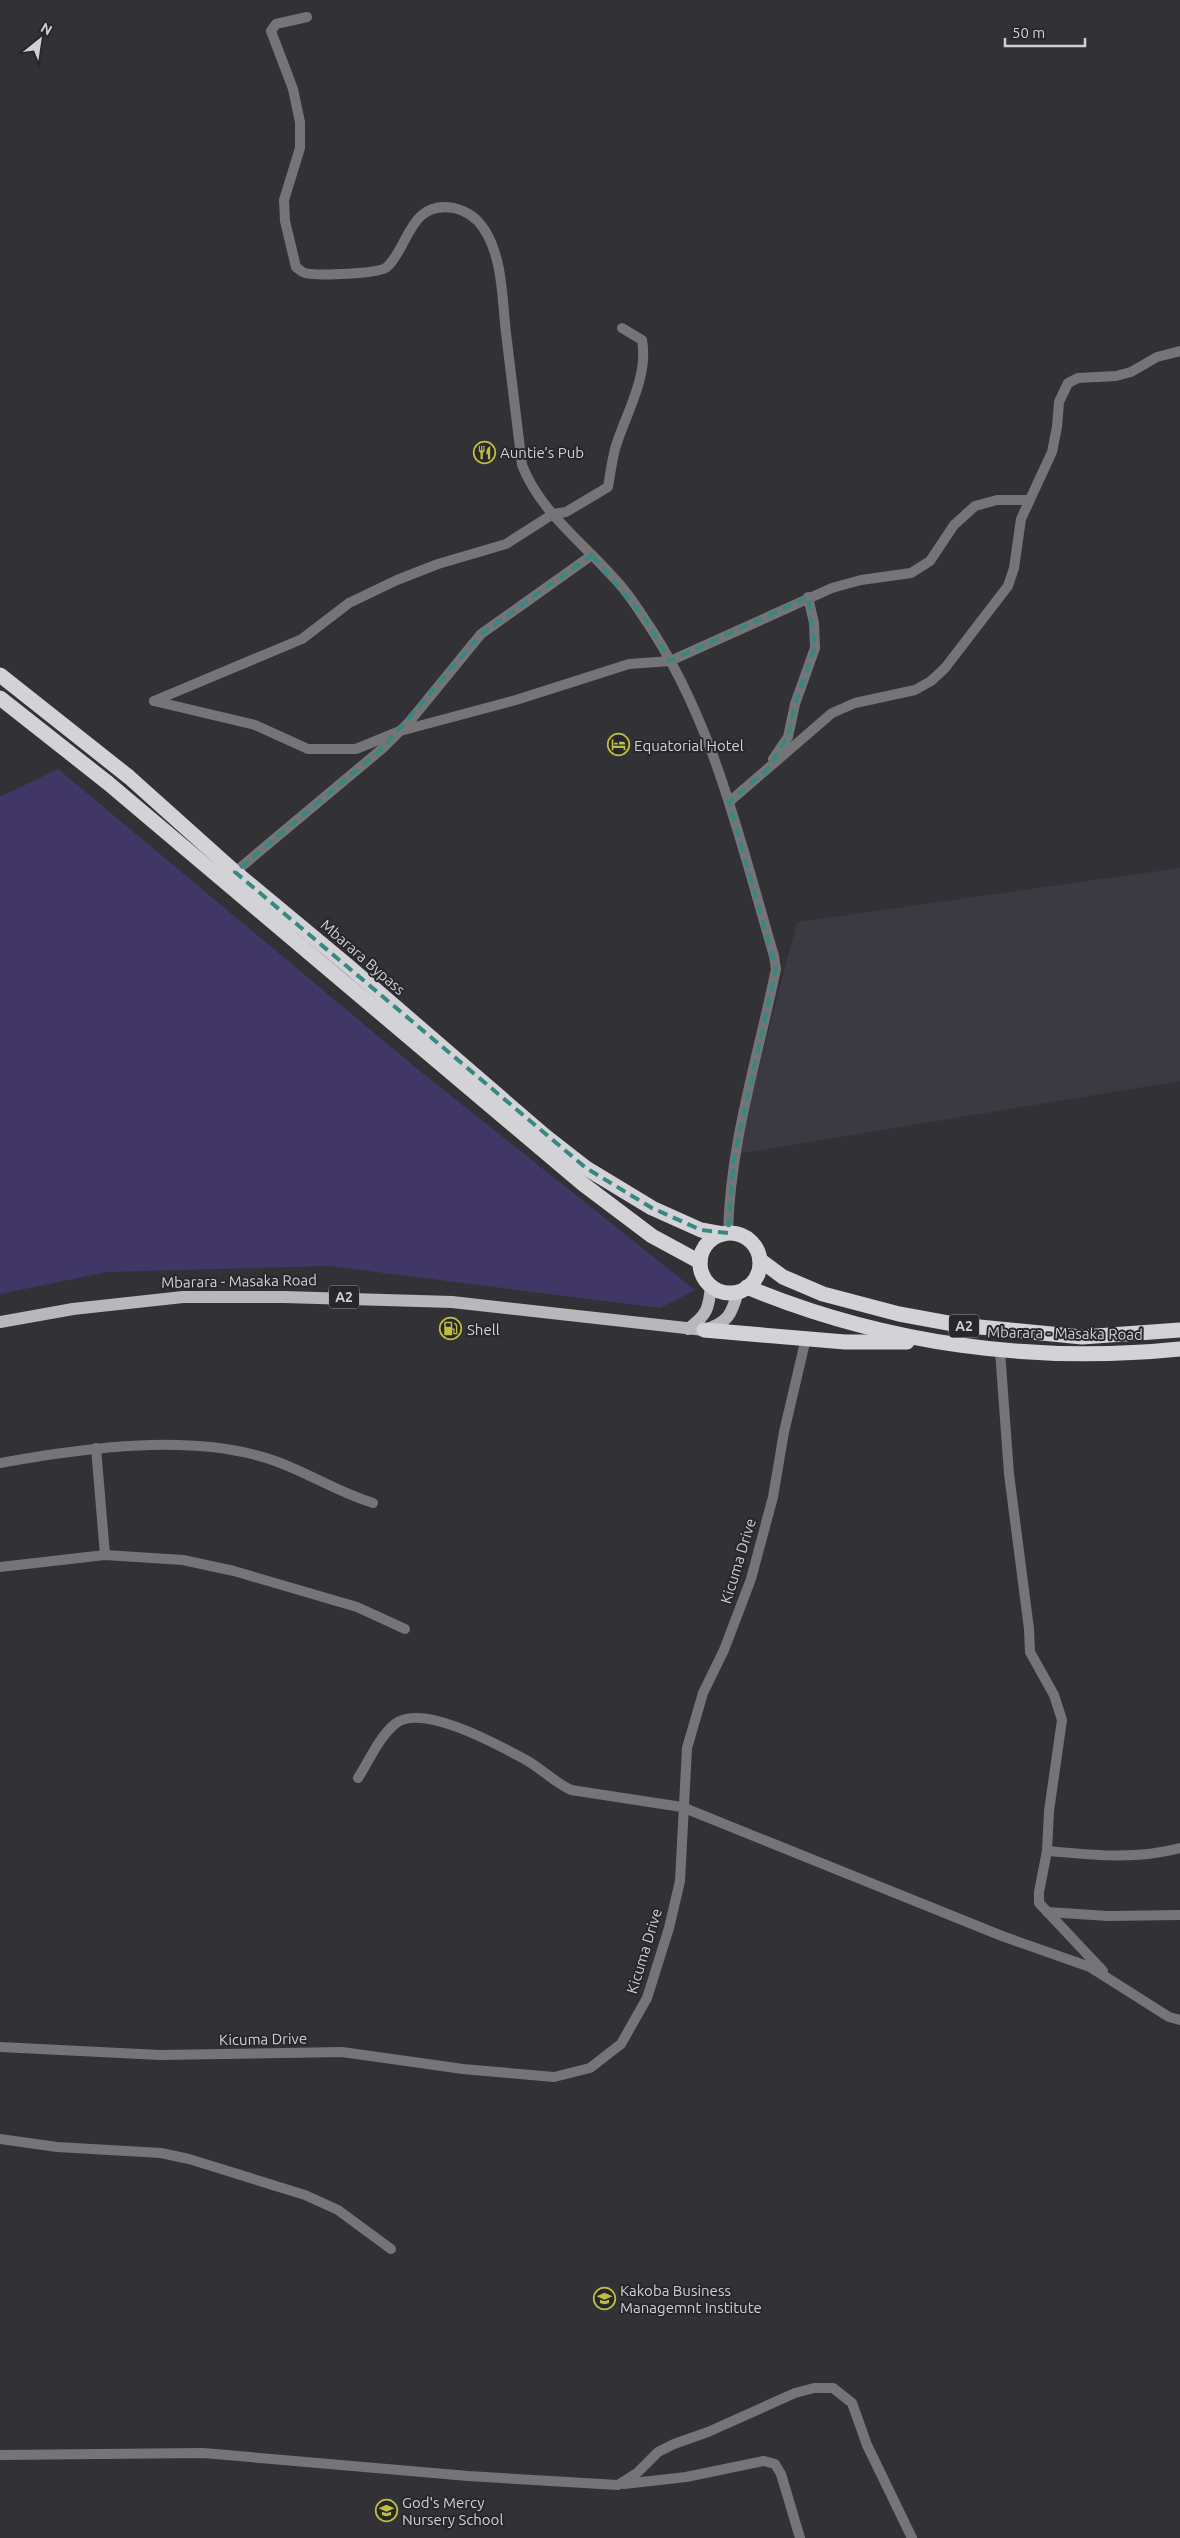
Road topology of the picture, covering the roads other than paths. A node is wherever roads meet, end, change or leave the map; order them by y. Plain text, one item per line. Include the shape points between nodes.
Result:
1 (307, 17) dead end
2 (622, 328) dead end
3 (1180, 350) edge
4 (1028, 500) junction
5 (553, 514) junction
6 (592, 555) junction
7 (808, 597) junction
8 (670, 661) junction
9 (0, 675) edge
10 (0, 698) edge
11 (400, 731) junction
12 (767, 770) junction
13 (729, 802) junction
14 (235, 872) junction
15 (725, 1234) junction
16 (760, 1260) junction
17 (700, 1262) junction
18 (711, 1285) junction
19 (742, 1289) junction
20 (0, 1322) edge
21 (849, 1322) junction
22 (688, 1329) junction
23 (704, 1330) junction
24 (1180, 1330) edge
25 (806, 1338) junction
26 (931, 1341) junction
27 (845, 1342) junction
28 (1180, 1349) edge
29 (1000, 1350) junction
30 (96, 1448) junction
31 (0, 1463) edge
32 (373, 1503) dead end
33 (105, 1555) junction
34 (0, 1567) edge
35 (405, 1629) dead end
36 (358, 1778) dead end
37 (682, 1807) junction
38 (1180, 1848) edge
39 (1047, 1850) junction
40 (1048, 1912) junction
41 (1180, 1915) edge
42 (1106, 1976) junction
43 (1180, 2020) edge
44 (0, 2047) edge
45 (0, 2139) edge
46 (391, 2249) dead end
47 (0, 2455) edge
48 (618, 2485) junction
49 (800, 2538) edge
50 (912, 2538) edge

1 - 5 street via 276,24 271,31 293,89 300,122 300,148 284,200 296,267 307,274 381,270 391,262 423,214 452,208 467,212 477,220 488,237 498,269 522,465 528,482
2 - 5 street via 642,340 644,352 634,397 615,449 608,488 566,512
3 - 4 street via 1157,357 1131,372 1078,378 1068,383 1059,402 1052,452
4 - 7 street via 997,500 974,506 954,525 930,561 917,570 861,580
4 - 12 street via 1021,519 1008,586 945,668 915,690 855,703 832,714
5 - 6 street
5 - 11 street via 506,544 396,580 349,603 302,639 154,700 255,725 308,749 356,749
6 - 8 street via 613,576 644,617
6 - 11 street via 482,634
7 - 8 street
7 - 12 street via 815,648 795,704 788,737
8 - 11 street via 629,664 516,700
8 - 13 street via 710,744
9 - 14 highway, Mbarara Bypass via 129,777
10 - 17 highway via 108,783 582,1184 652,1236
11 - 14 street
12 - 13 street
13 - 15 street via 776,969 748,1085
14 - 15 highway, Mbarara Bypass via 490,1091 586,1168 652,1208 701,1230
15 - 16 highway, A2 via 743,1236 757,1250
15 - 17 highway via 707,1244
16 - 19 highway via 757,1275
16 - 24 highway, Mbarara - Masaka Road / A2 via 783,1277 823,1294 959,1326 1082,1336
17 - 18 highway via 702,1273
18 - 19 highway, A2 via 724,1292
18 - 22 main road via 710,1307
19 - 21 highway, Mbarara - Masaka Road / A2
19 - 23 main road via 724,1322
20 - 22 main road, Mbarara - Masaka Road / A2 via 73,1308 183,1296 284,1297 452,1302
21 - 26 highway, Mbarara - Masaka Road / A2
21 - 27 highway via 851,1336
22 - 23 main road, Mbarara - Masaka Road / A2
23 - 25 highway, A2
25 - 27 highway, A2
25 - 37 street, Kicuma Drive via 773,1497 751,1579 724,1650 703,1693 687,1748
26 - 27 highway, A2
26 - 29 highway, Mbarara - Masaka Road / A2
28 - 29 highway, Mbarara - Masaka Road / A2 via 1134,1354
29 - 39 street via 1009,1474 1030,1629 1030,1652 1054,1695 1062,1720
30 - 31 street
30 - 32 street via 143,1445 228,1449 274,1461 352,1497
30 - 33 street
33 - 34 street
33 - 35 street via 183,1560 234,1571 357,1607
36 - 37 street via 395,1723 411,1718 432,1719 478,1736 528,1761 556,1783 571,1790
37 - 42 street
37 - 44 street, Kicuma Drive via 680,1881 647,1998 620,2044 590,2068 554,2077 463,2069 342,2052 160,2055
38 - 39 street via 1157,1854 1120,1857
39 - 40 street via 1038,1892 1039,1903
40 - 41 street via 1108,1916
40 - 42 street
42 - 43 street via 1168,2017
45 - 46 street via 57,2147 161,2153 189,2159 306,2195 338,2210
47 - 48 street via 203,2452 468,2476
48 - 49 street via 686,2477 764,2461 775,2464
48 - 50 street via 630,2479 658,2452 674,2444 795,2393 833,2388 852,2403 867,2445

